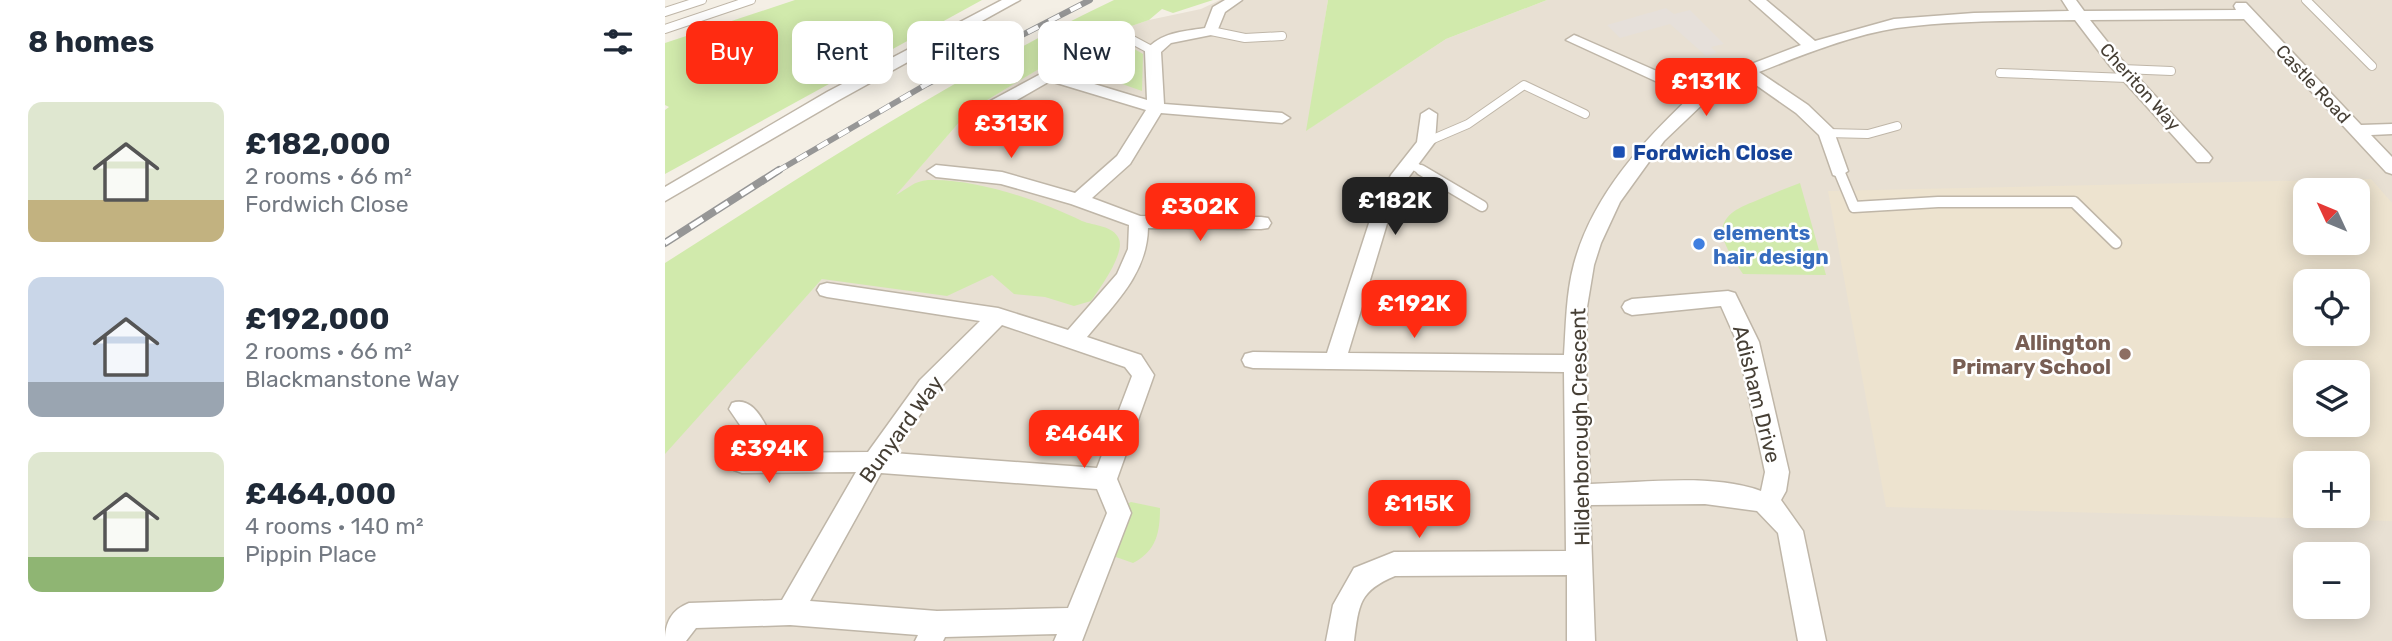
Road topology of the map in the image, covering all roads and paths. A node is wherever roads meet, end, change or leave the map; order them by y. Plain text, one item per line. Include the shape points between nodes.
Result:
1 (702, 0) edge
2 (751, 0) edge
3 (1013, 0) edge
4 (1235, 0) edge
5 (1757, 0) edge
6 (2235, 0) edge
7 (2306, 0) edge
8 (2073, 8) edge
9 (665, 12) edge
10 (2249, 14) junction
11 (665, 29) edge
12 (1211, 31) junction
13 (1282, 36) dead end
14 (1574, 40) dead end
15 (1135, 41) edge
16 (1812, 46) junction
17 (1153, 51) junction
18 (2372, 66) dead end
19 (1747, 71) junction
20 (2171, 71) dead end
21 (2000, 73) dead end
22 (2124, 74) junction
23 (1701, 96) junction
24 (1156, 108) junction
25 (1429, 114) dead end
26 (1585, 114) dead end
27 (974, 117) dead end
28 (1282, 118) dead end
29 (1898, 126) dead end
30 (2392, 129) edge
31 (2356, 130) junction
32 (1827, 134) junction
33 (1426, 142) junction
34 (2203, 158) dead end
35 (1411, 164) junction
36 (2392, 168) edge
37 (1839, 171) joint
38 (936, 172) dead end
39 (665, 195) edge
40 (1078, 200) junction
41 (1482, 206) dead end
42 (1139, 222) junction
43 (1261, 223) dead end
44 (2116, 243) dead end
45 (827, 290) dead end
46 (1632, 307) dead end
47 (998, 316) junction
48 (1072, 340) junction
49 (1253, 360) dead end
50 (1335, 360) junction
51 (1575, 364) junction
52 (740, 409) dead end
53 (874, 462) junction
54 (1105, 479) junction
55 (1579, 495) junction
56 (1766, 503) junction
57 (1581, 563) junction
58 (790, 612) junction
59 (677, 616) edge
60 (1072, 631) edge
61 (933, 632) edge
62 (669, 641) edge
63 (1341, 641) edge
64 (1581, 641) edge
65 (1812, 641) edge

1 - 9 lane
2 - 11 lane
3 - 39 street via 833,96
4 - 12 street via 1218,10
5 - 16 street
6 - 10 street, Castle Road
7 - 18 lane
8 - 10 street, Hildenborough Crescent
8 - 16 street, Hildenborough Crescent via 1894,24
8 - 22 street, Cheriton Way
10 - 31 street, Castle Road
12 - 13 lane via 1245,38
12 - 17 street via 1166,39
14 - 23 street
15 - 17 lane
16 - 19 street, Hildenborough Crescent
17 - 24 street
19 - 23 street, Hildenborough Crescent
19 - 32 street via 1802,109
20 - 22 lane
21 - 22 lane
22 - 34 street, Cheriton Way
23 - 51 street, Hildenborough Crescent via 1658,137 1611,200 1591,243 1580,286
24 - 27 street via 1048,75
24 - 28 street
24 - 40 street via 1124,160
25 - 33 street
26 - 33 lane via 1524,85 1468,124
29 - 32 lane via 1868,134
30 - 31 street
31 - 36 street, Castle Road
32 - 37 street
33 - 35 street
35 - 41 lane
35 - 50 street via 1400,175 1380,217
37 - 44 lane via 1854,207 2074,202
38 - 40 street via 1002,178
40 - 42 street
42 - 43 street
42 - 48 street via 1138,249 1126,277
45 - 47 street
46 - 56 street, Adisham Drive via 1728,298 1748,342 1777,472 1774,491
47 - 48 street
47 - 53 street, Bunyard Way via 928,386
48 - 54 street via 1133,361 1143,375
49 - 50 street
50 - 51 street
51 - 55 street, Hildenborough Crescent
52 - 53 street via 754,426 742,463
53 - 54 street
53 - 58 street, Bunyard Way
54 - 60 street via 1119,513
55 - 56 street via 1736,494
55 - 57 street, Hildenborough Crescent
56 - 65 street via 1790,531
57 - 63 street via 1394,564 1363,577 1346,605
57 - 64 street, Hildenborough Crescent
58 - 59 street
58 - 61 street
59 - 62 street
60 - 61 street

